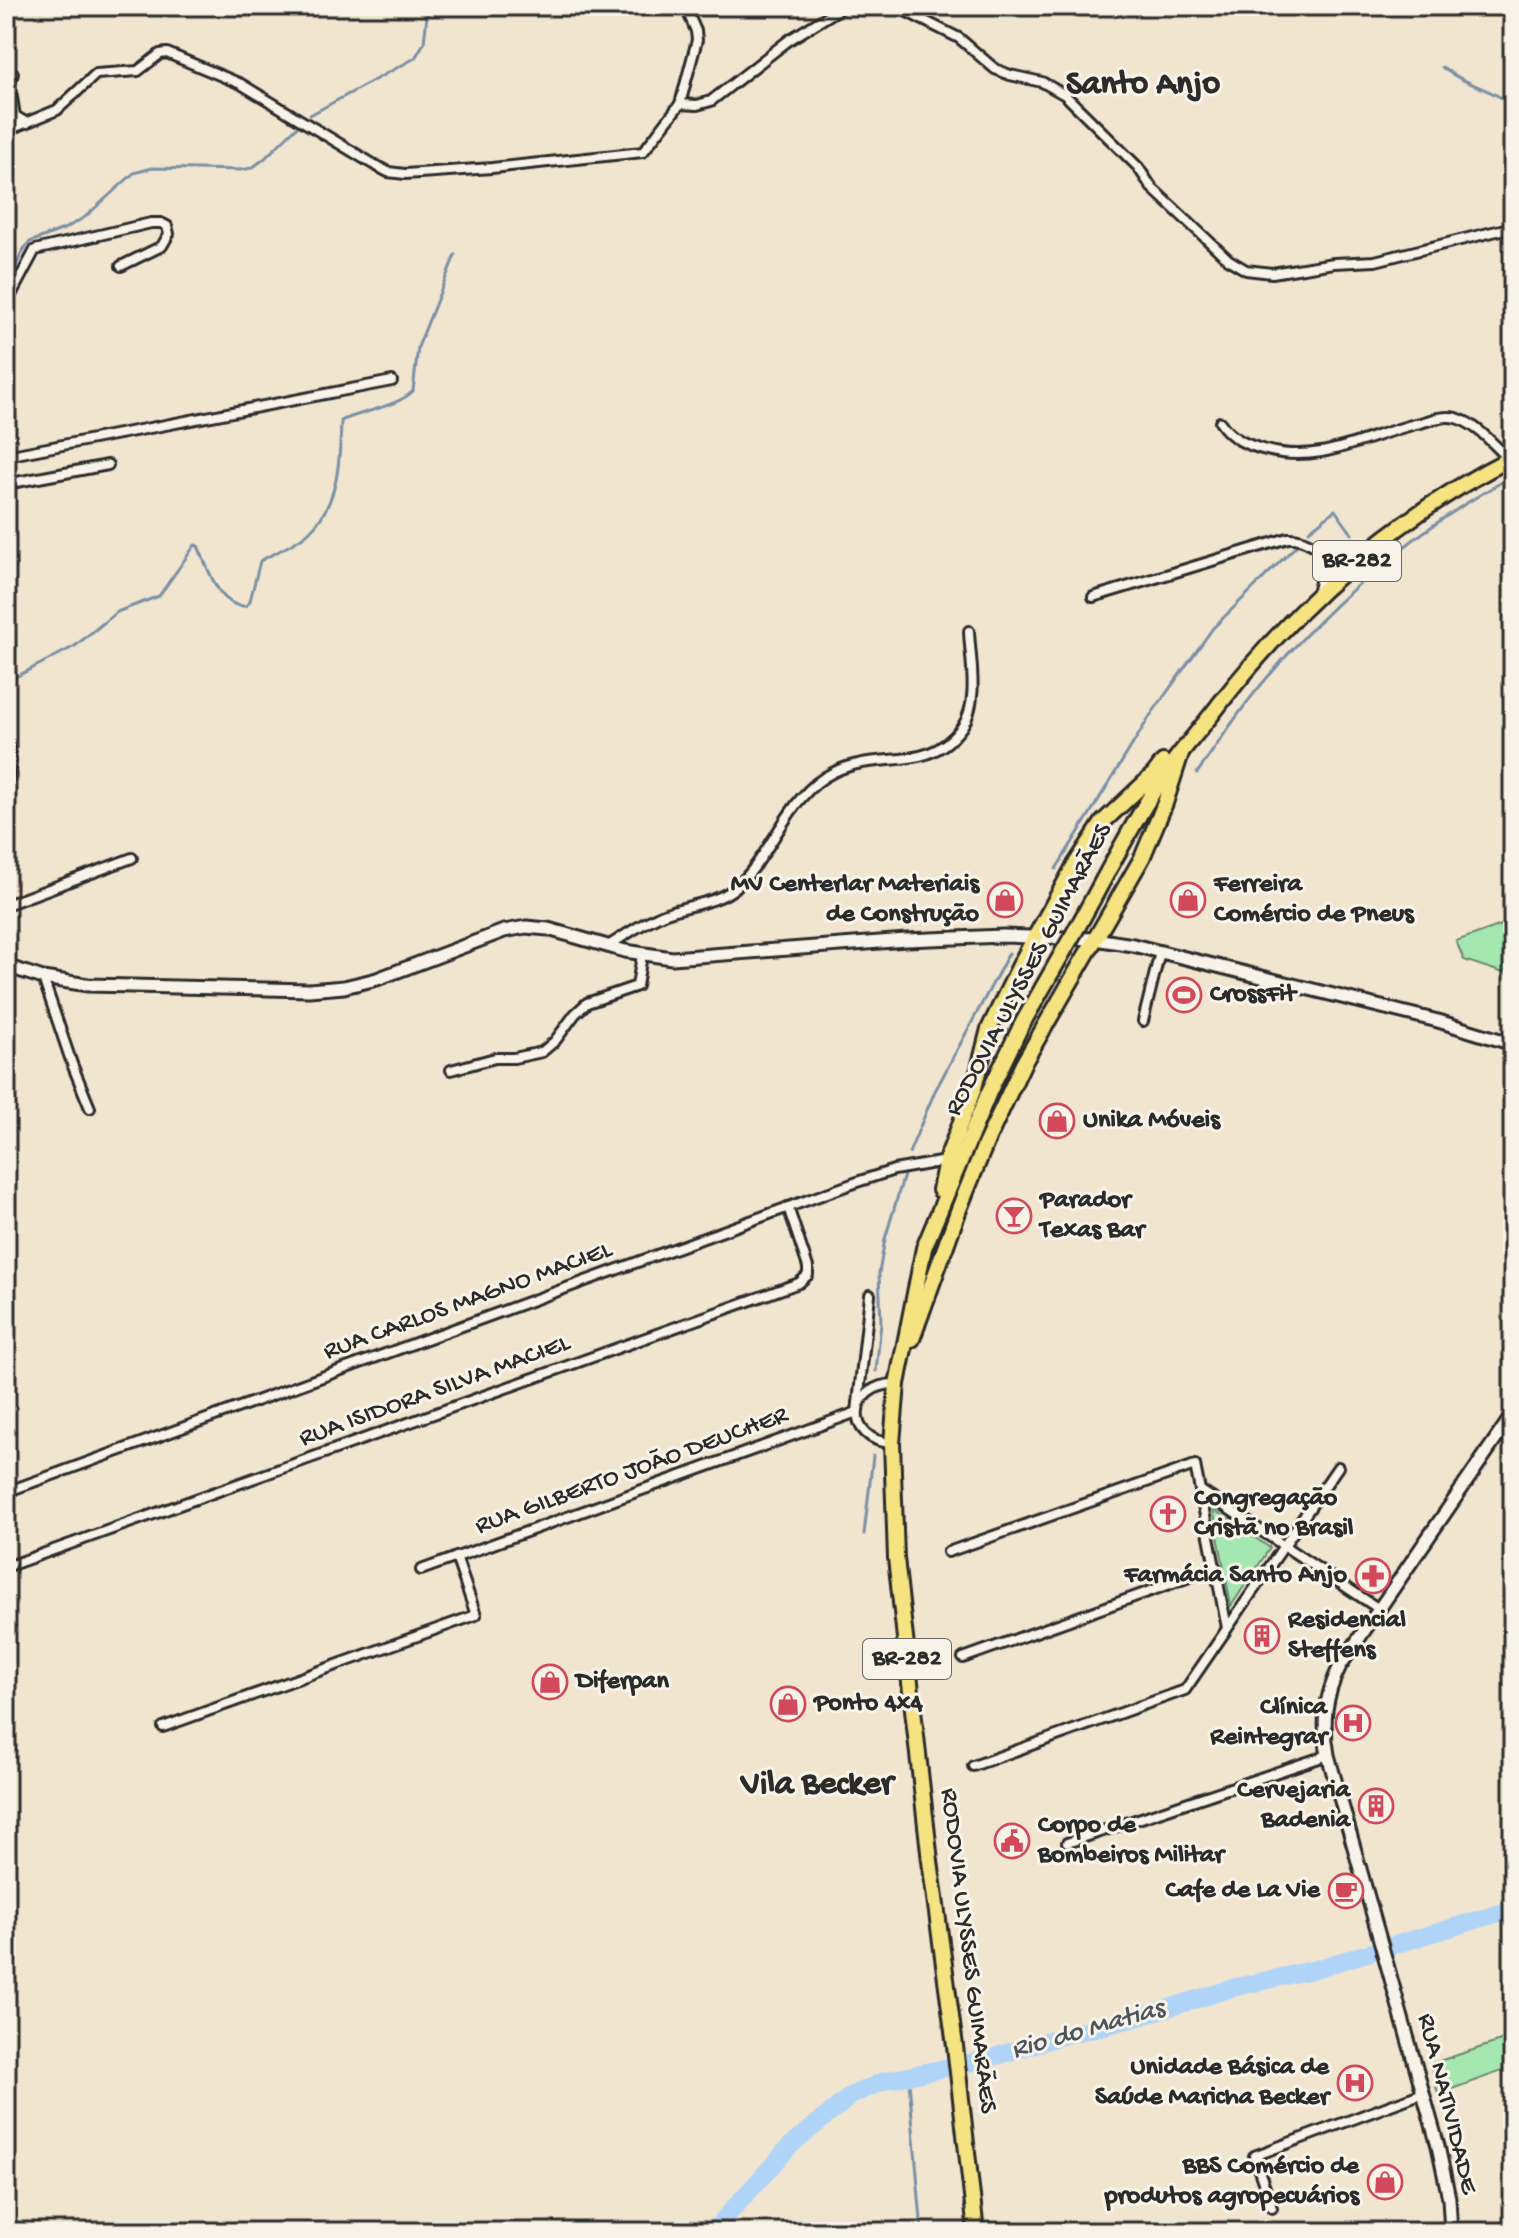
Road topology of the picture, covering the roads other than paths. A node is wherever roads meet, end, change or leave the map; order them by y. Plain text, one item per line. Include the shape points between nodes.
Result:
1 (685, 6) edge
2 (844, 6) edge
3 (895, 6) edge
4 (13, 73) dead end
5 (680, 104) junction
6 (10, 116) edge
7 (27, 123) junction
8 (6, 131) edge
9 (1513, 227) edge
10 (121, 266) dead end
11 (6, 300) edge
12 (392, 381) dead end
13 (1220, 422) dead end
14 (6, 456) edge
15 (1511, 458) edge
16 (108, 465) dead end
17 (6, 484) edge
18 (1320, 549) junction
19 (1364, 555) junction
20 (1317, 594) junction
21 (1093, 597) dead end
22 (969, 631) dead end
23 (1223, 701) junction
24 (6, 736) edge
25 (1181, 753) junction
26 (6, 796) edge
27 (132, 858) dead end
28 (6, 905) edge
29 (1038, 936) junction
30 (1095, 939) junction
31 (607, 947) junction
32 (1160, 952) junction
33 (642, 955) junction
34 (6, 966) edge
35 (43, 978) junction
36 (1143, 1021) dead end
37 (1513, 1044) edge
38 (451, 1070) dead end
39 (90, 1108) dead end
40 (946, 1161) junction
41 (788, 1207) junction
42 (924, 1248) junction
43 (870, 1295) dead end
44 (898, 1378) junction
45 (857, 1412) junction
46 (1513, 1414) edge
47 (892, 1443) junction
48 (1338, 1467) dead end
49 (1200, 1490) junction
50 (6, 1492) edge
51 (1283, 1545) junction
52 (948, 1552) dead end
53 (456, 1557) junction
54 (6, 1567) edge
55 (1215, 1568) junction
56 (421, 1570) dead end
57 (1379, 1609) junction
58 (1227, 1628) junction
59 (963, 1658) dead end
60 (163, 1727) dead end
61 (1328, 1755) junction
62 (973, 1766) dead end
63 (1067, 1843) dead end
64 (1423, 2093) junction
65 (1272, 2208) dead end
66 (976, 2232) edge
67 (1451, 2232) edge

1 - 5 street via 697,40
2 - 5 street via 789,40 711,101
3 - 9 street via 959,38 995,69 1042,82 1065,95 1138,167 1152,188 1246,270 1272,273 1375,261
4 - 6 street
5 - 7 street via 639,153 399,173 373,164 232,79 167,53 135,72 96,74 57,110
6 - 7 street
7 - 8 street
10 - 11 street via 164,244 167,226 151,223 35,250
12 - 14 street
13 - 15 street via 1234,438 1251,446 1309,456 1452,417
15 - 19 highway, RODOVIA ULYSSES GUIMARÃES / BR-282
16 - 17 street
18 - 19 street
18 - 20 street via 1323,570
18 - 21 street via 1305,539 1288,538
19 - 20 highway, RODOVIA ULYSSES GUIMARÃES / BR-282
20 - 23 highway, RODOVIA ULYSSES GUIMARÃES / BR-282
22 - 31 street via 971,708 961,728 939,750 832,772 803,797 735,888 655,918
23 - 25 highway, RODOVIA ULYSSES GUIMARÃES / BR-282
23 - 29 highway via 1185,732 1154,774 1103,822
24 - 26 street via 11,761
25 - 30 highway via 1149,845
25 - 42 highway, RODOVIA ULYSSES GUIMARÃES / BR-282, bridge via 1135,820 1021,1026
27 - 28 street
29 - 30 street
29 - 33 street via 906,940 689,959
29 - 40 highway via 989,1029 974,1088
30 - 32 street
30 - 44 highway via 1023,1064 985,1145
31 - 33 street
31 - 35 street via 548,929 519,927 377,979 309,990 88,985
32 - 36 street
32 - 37 street
33 - 38 street via 637,986 587,1003 548,1049
34 - 35 street
35 - 39 street
40 - 41 street, RUA CARLOS MAGNO MACIEL via 894,1170
40 - 42 highway
41 - 50 street, RUA CARLOS MAGNO MACIEL
41 - 54 street, RUA ISIDORA SILVA MACIEL via 808,1267 799,1283
42 - 44 highway, RODOVIA ULYSSES GUIMARÃES / BR-282
43 - 45 street
44 - 45 street via 865,1393
44 - 47 highway, RODOVIA ULYSSES GUIMARÃES / BR-282
45 - 47 street via 862,1429 872,1438
45 - 53 street, RUA GILBERTO JOÃO DEUCHER
46 - 57 street, RUA NATIVIDADE
47 - 66 highway, RODOVIA ULYSSES GUIMARÃES / BR-282 via 898,1574
48 - 51 street
49 - 51 street
49 - 52 street via 1195,1465
49 - 55 street
51 - 57 street
51 - 58 street
53 - 56 street, RUA GILBERTO JOÃO DEUCHER
53 - 60 street via 476,1615
55 - 58 street
55 - 59 street
57 - 61 street, RUA NATIVIDADE via 1329,1692 1324,1718
58 - 62 street via 1185,1690
61 - 63 street
61 - 64 street, RUA NATIVIDADE
64 - 65 street via 1254,2156
64 - 67 street, RUA NATIVIDADE via 1444,2172

